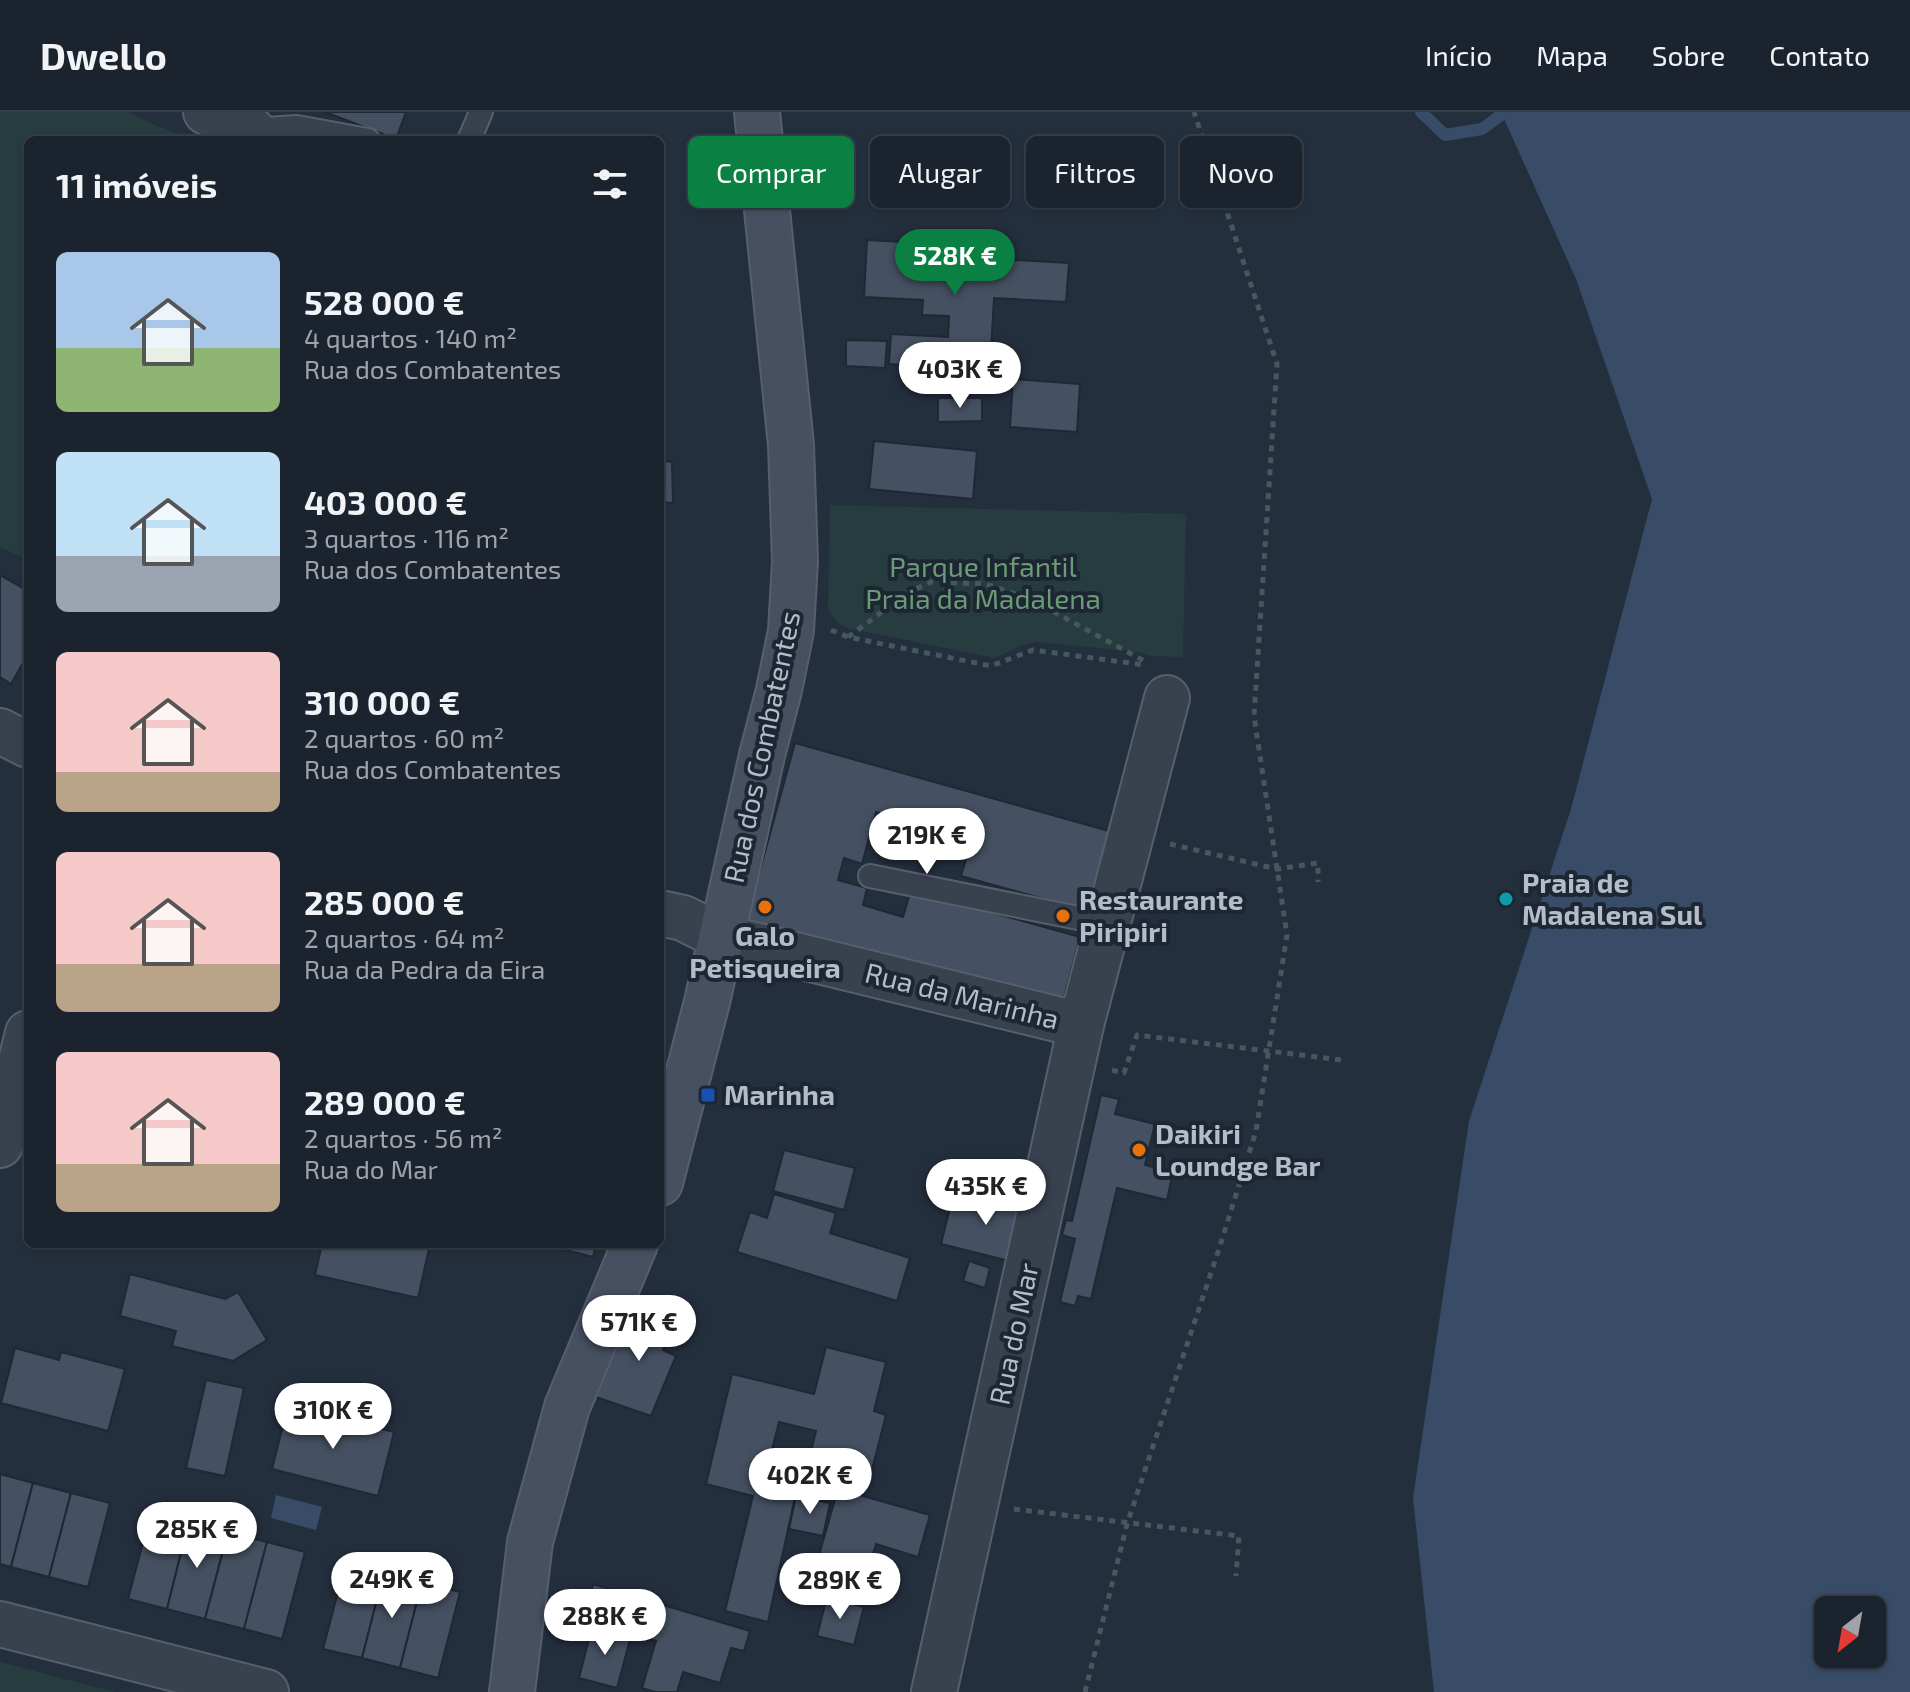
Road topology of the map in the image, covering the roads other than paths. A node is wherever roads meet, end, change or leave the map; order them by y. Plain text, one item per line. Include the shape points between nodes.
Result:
1 (206, 112) edge
2 (481, 112) edge
3 (757, 112) edge
4 (251, 135) edge
5 (346, 136) edge
6 (471, 136) edge
7 (1167, 698) road end
8 (0, 731) edge
9 (24, 743) edge
10 (870, 876) dead end
11 (664, 914) edge
12 (1108, 924) junction
13 (721, 937) junction
14 (1081, 1025) junction
15 (24, 1049) edge
16 (0, 1145) edge
17 (664, 1168) edge
18 (633, 1248) edge
19 (0, 1624) edge
20 (266, 1692) edge
21 (512, 1692) edge
22 (934, 1692) edge

1 - 4 street
2 - 6 lane
3 - 13 main road, Rua dos Combatentes via 791,445 795,561 791,631
4 - 5 lane via 297,127
7 - 12 street, Rua do Mar
8 - 9 street
10 - 12 lane
11 - 13 street, Rua da Marinha
12 - 14 street, Rua do Mar
13 - 14 street, Rua da Marinha
13 - 17 main road, Rua dos Combatentes
14 - 22 street, Rua do Mar
15 - 16 street
18 - 21 main road via 567,1407 554,1452 530,1542
19 - 20 street

